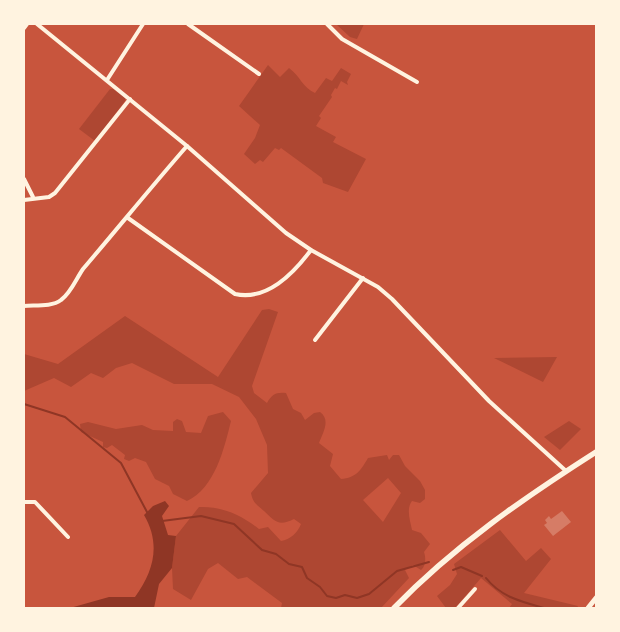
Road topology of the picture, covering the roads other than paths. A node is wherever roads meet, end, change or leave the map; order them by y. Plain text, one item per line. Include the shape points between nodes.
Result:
1 (27, 24) edge
2 (37, 24) edge
3 (143, 24) edge
4 (188, 24) edge
5 (327, 24) edge
6 (24, 28) edge
7 (259, 74) dead end
8 (107, 80) junction
9 (417, 82) dead end
10 (130, 99) junction
11 (188, 146) junction
12 (24, 179) edge
13 (33, 197) junction
14 (24, 200) edge
15 (128, 218) junction
16 (311, 250) junction
17 (363, 278) junction
18 (24, 306) edge
19 (315, 340) dead end
20 (596, 452) edge
21 (566, 472) junction
22 (24, 502) edge
23 (68, 537) dead end
24 (475, 588) dead end
25 (596, 598) edge
26 (394, 608) edge
27 (458, 608) edge
28 (588, 608) edge

1 - 6 street
2 - 8 street
3 - 8 street
4 - 7 street
5 - 9 street via 342,39
8 - 10 street
10 - 11 street
10 - 13 street via 55,193 42,198
11 - 15 street via 141,198
11 - 16 street via 286,233
12 - 13 street
13 - 14 street
15 - 16 street via 235,294 246,297 290,277
15 - 18 street via 82,271 64,299 57,303
16 - 17 street
17 - 19 street
17 - 21 street via 392,299 489,401
20 - 21 main road
21 - 26 main road via 451,554
22 - 23 street via 36,502
24 - 27 street
25 - 28 street

